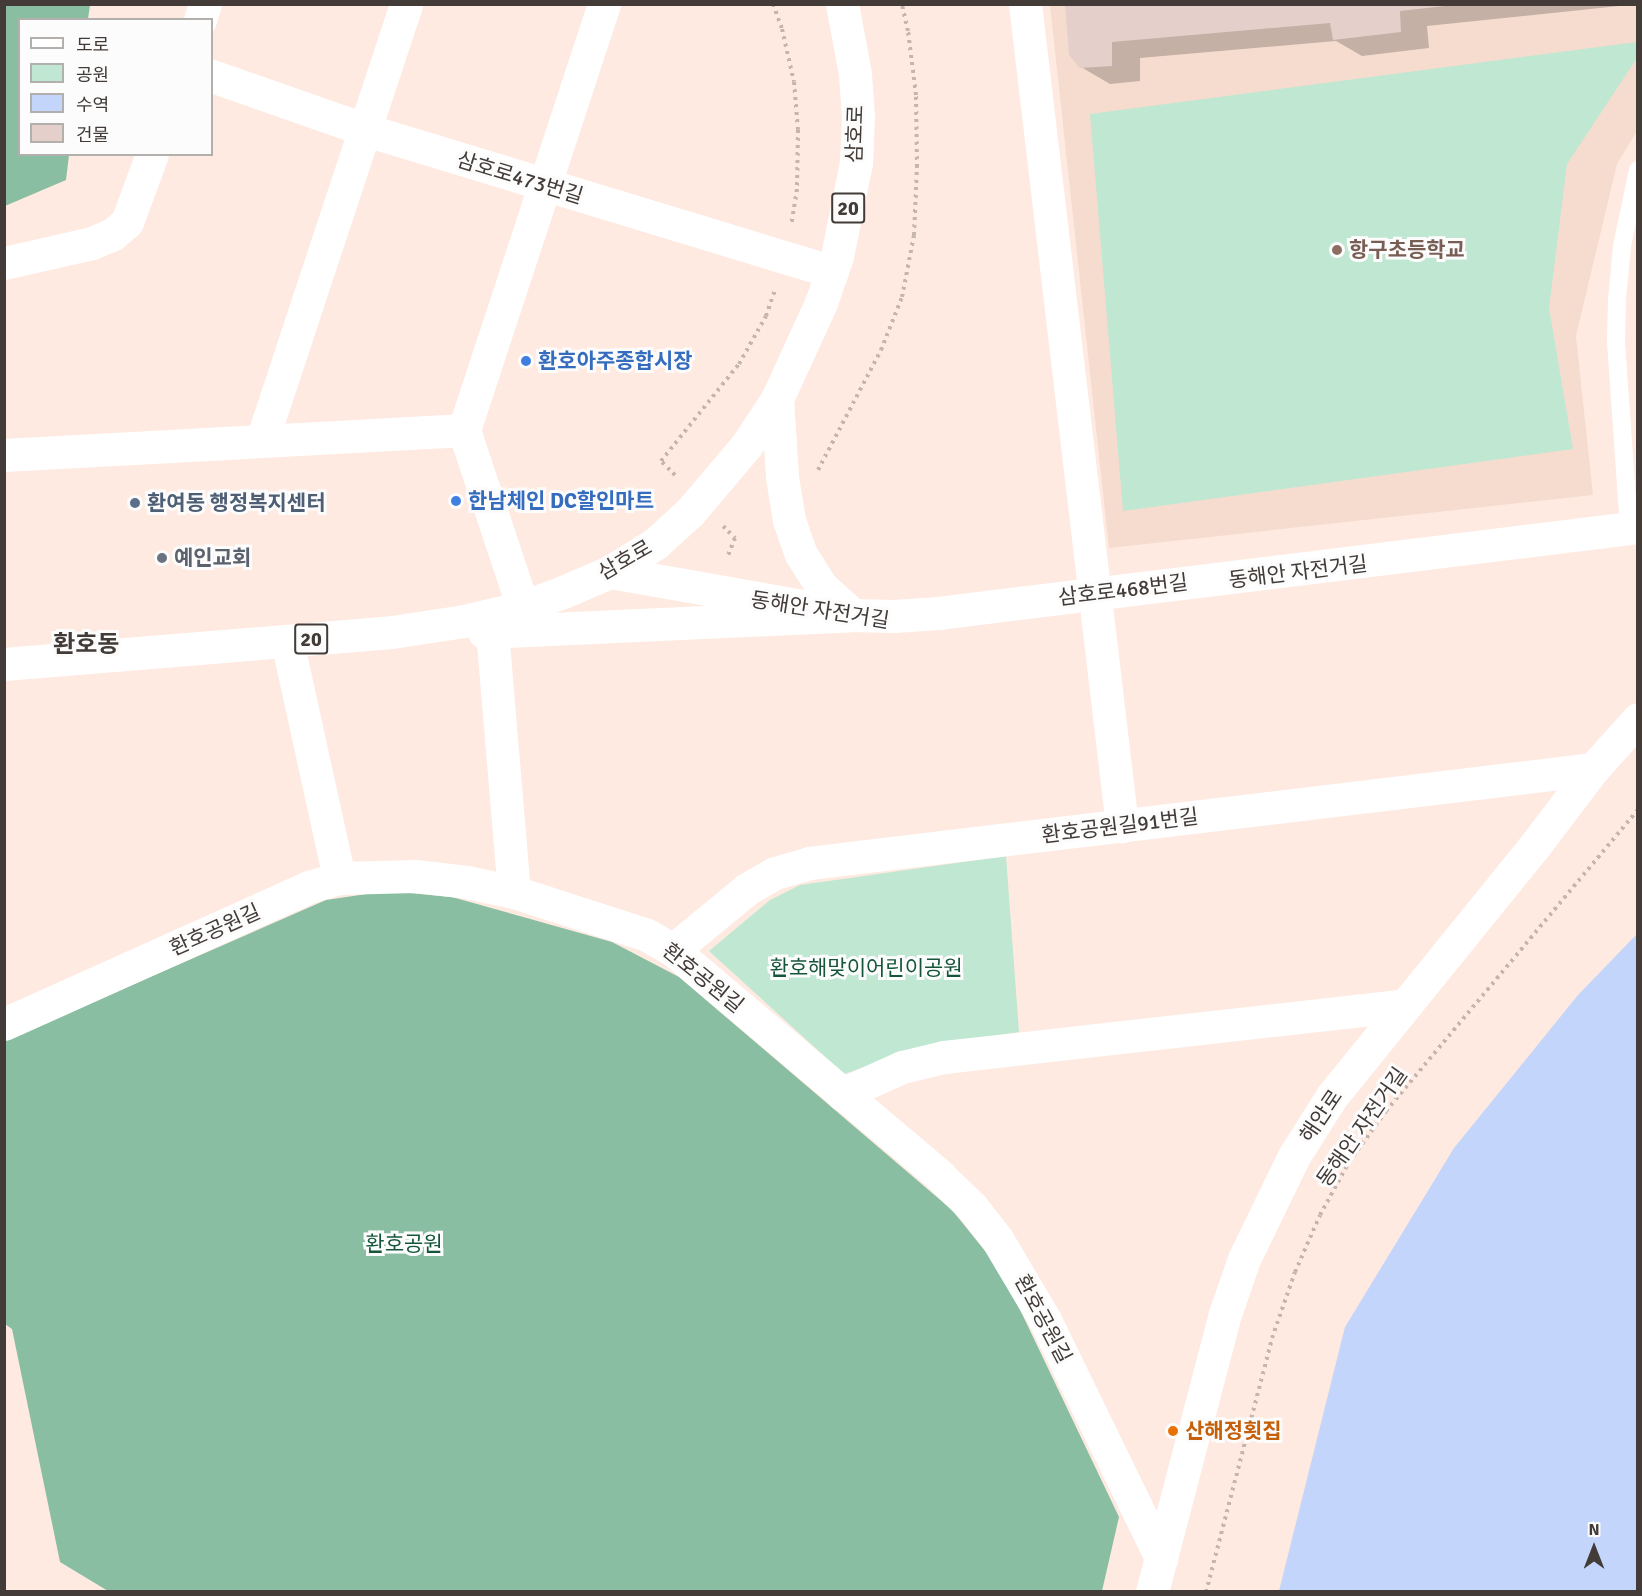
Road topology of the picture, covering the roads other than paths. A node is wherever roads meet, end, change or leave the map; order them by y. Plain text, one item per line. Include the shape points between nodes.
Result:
1 (406, 4) edge
2 (604, 4) edge
3 (842, 4) edge
4 (1025, 4) edge
5 (213, 76) edge
6 (366, 130) junction
7 (151, 156) edge
8 (1638, 170) edge
9 (546, 186) junction
10 (4, 263) edge
11 (832, 272) junction
12 (777, 399) junction
13 (464, 430) junction
14 (262, 440) junction
15 (4, 455) edge
16 (1633, 527) edge
17 (610, 572) junction
18 (1095, 594) junction
19 (523, 607) junction
20 (853, 615) junction
21 (492, 631) junction
22 (287, 641) junction
23 (4, 664) edge
24 (1638, 718) edge
25 (1593, 769) junction
26 (1122, 826) junction
27 (339, 878) junction
28 (514, 892) junction
29 (673, 950) junction
30 (1404, 1005) junction
31 (4, 1024) edge
32 (842, 1094) junction
33 (1161, 1558) junction
34 (1152, 1592) edge

1 - 6 street
2 - 9 street
3 - 11 street, 삼호로 / 20 via 855,74 858,117 849,207
4 - 18 street
5 - 6 street, 삼호로473번길
6 - 9 street, 삼호로473번길
6 - 14 street
7 - 10 street via 127,222 113,234 92,243
8 - 16 lane via 1622,246 1616,341
9 - 11 street, 삼호로473번길
9 - 13 street
11 - 12 street, 삼호로 / 20
12 - 17 street, 삼호로 / 20 via 747,446 690,513 656,543
12 - 20 street via 789,520 801,554 821,586
13 - 14 street
13 - 19 street
14 - 15 street
16 - 18 street, 삼호로468번길
17 - 19 street, 삼호로 / 20
17 - 20 street, 삼호로468번길
18 - 20 street, 삼호로468번길 via 938,613
18 - 26 street
19 - 22 street, 삼호로 / 20 via 392,632
20 - 21 street
21 - 22 street
21 - 28 street
22 - 23 street, 삼호로 / 20
22 - 27 street
24 - 25 street, 해안로
25 - 26 street, 환호공원길91번길
25 - 30 street, 해안로
26 - 29 street, 환호공원길91번길 via 809,863 775,873 747,889
27 - 28 street, 환호공원길 via 416,876
27 - 31 street, 환호공원길 via 309,887
28 - 29 street, 환호공원길 via 647,935
29 - 32 street, 환호공원길
30 - 32 street via 944,1057 902,1067
30 - 33 street, 해안로 via 1332,1096 1294,1156 1244,1259 1225,1314
32 - 33 street, 환호공원길 via 940,1176 997,1239 1046,1322
33 - 34 street, 해안로

